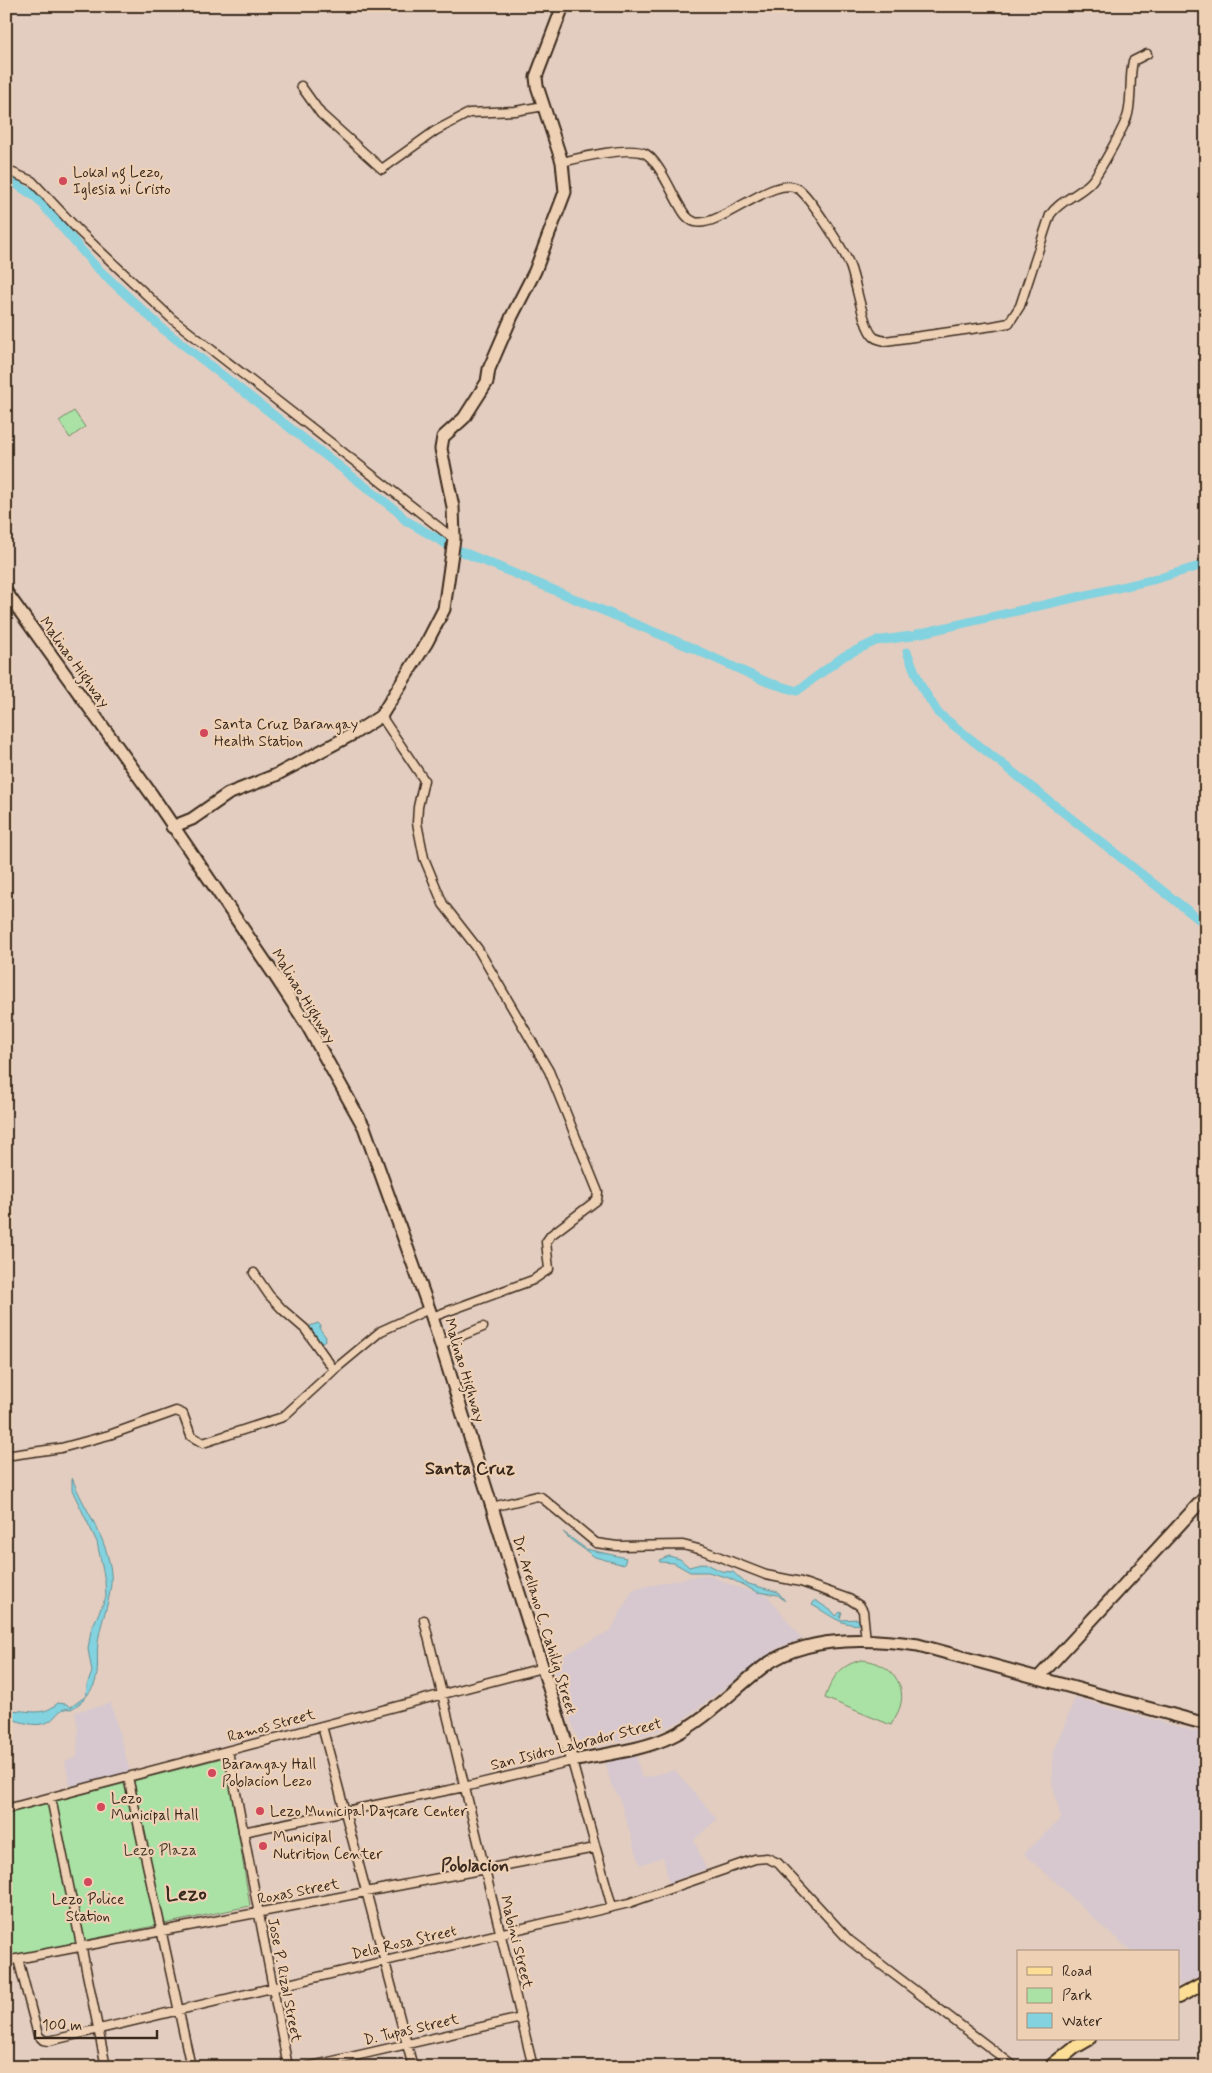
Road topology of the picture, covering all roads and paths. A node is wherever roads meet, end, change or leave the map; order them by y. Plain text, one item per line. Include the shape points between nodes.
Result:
1 (563, 6) edge
2 (1147, 54) dead end
3 (301, 86) dead end
4 (544, 106) junction
5 (562, 162) junction
6 (6, 170) edge
7 (454, 539) junction
8 (6, 592) edge
9 (381, 716) junction
10 (172, 827) junction
11 (254, 1273) dead end
12 (431, 1313) junction
13 (483, 1327) dead end
14 (441, 1344) junction
15 (334, 1370) junction
16 (12, 1455) dead end
17 (479, 1467) joint
18 (1206, 1496) edge
19 (492, 1507) junction
20 (424, 1620) dead end
21 (866, 1641) junction
22 (542, 1668) junction
23 (1038, 1678) junction
24 (443, 1694) junction
25 (1206, 1724) edge
26 (322, 1726) junction
27 (228, 1751) junction
28 (572, 1761) junction
29 (128, 1777) junction
30 (464, 1787) junction
31 (51, 1798) junction
32 (6, 1810) edge
33 (345, 1812) junction
34 (243, 1832) junction
35 (596, 1848) junction
36 (484, 1869) junction
37 (367, 1892) junction
38 (612, 1907) junction
39 (258, 1913) junction
40 (162, 1931) junction
41 (500, 1934) junction
42 (81, 1947) junction
43 (18, 1959) junction
44 (6, 1961) edge
45 (385, 1961) junction
46 (1206, 1982) edge
47 (273, 1988) junction
48 (1180, 1996) edge
49 (178, 2010) junction
50 (521, 2018) junction
51 (98, 2029) junction
52 (1087, 2040) edge
53 (407, 2044) junction
54 (106, 2067) edge
55 (190, 2067) edge
56 (288, 2067) edge
57 (307, 2067) edge
58 (413, 2067) edge
59 (533, 2067) edge
60 (1015, 2067) edge
61 (1050, 2067) edge

1 - 4 main road via 536,77
2 - 5 street via 1133,61 1124,126 1090,183 1055,208 1020,306 1009,323 993,326 884,341 873,337 867,327 850,265 814,208 794,187 782,187 751,199 708,223 694,222 685,216 656,165 645,153 592,155
3 - 4 street via 321,114 382,168 469,113
4 - 5 main road
5 - 7 main road via 565,192 535,271 489,369 487,382 464,418 443,437 441,449 453,507
6 - 7 street via 32,181 79,231 171,318
7 - 9 main road via 444,609
8 - 10 main road, Malinao Highway via 152,794
9 - 10 main road via 276,775 228,794
9 - 12 street via 424,780 417,823 424,858 443,904 478,950 549,1072 598,1192 597,1200 546,1242 549,1269 544,1274
10 - 12 main road, Malinao Highway via 307,1025 364,1127
11 - 15 street via 269,1295 305,1329
12 - 14 main road, Malinao Highway
12 - 15 street via 381,1332
13 - 14 street
14 - 17 main road, Malinao Highway
15 - 16 street via 283,1417 203,1443 191,1436 183,1414 176,1412 100,1438
17 - 19 main road, Dr. Arellano C. Cahilig Street
18 - 23 main road
19 - 21 street via 541,1497 596,1543 683,1546 702,1550 766,1575 849,1599 863,1611
19 - 22 main road, Dr. Arellano C. Cahilig Street
20 - 24 street, Mabini Street
21 - 23 main road, San Isidro Labrador Street via 918,1645
21 - 28 main road, San Isidro Labrador Street via 826,1644 785,1655 764,1666 691,1725 672,1736
22 - 24 street, Ramos Street
22 - 28 main road, Dr. Arellano C. Cahilig Street
23 - 25 main road, San Isidro Labrador Street
24 - 26 street, Ramos Street
24 - 30 street, Mabini Street
26 - 27 street, Ramos Street
26 - 33 street
27 - 29 street, Ramos Street
27 - 34 street, Jose P. Rizal Street
28 - 30 street, San Isidro Labrador Street
28 - 35 street, Dr. Arellano C. Cahilig Street
29 - 31 street, Ramos Street
29 - 40 street
30 - 33 street, San Isidro Labrador Street
30 - 36 street, Mabini Street
31 - 32 street, Ramos Street
31 - 42 street
33 - 34 street, San Isidro Labrador Street
33 - 37 street
34 - 39 street, Jose P. Rizal Street
35 - 36 street, Roxas Street
35 - 38 street, Dr. Arellano C. Cahilig Street
36 - 37 street, Roxas Street
36 - 41 street, Mabini Street
37 - 39 street, Roxas Street
37 - 45 street
38 - 41 street, Dela Rosa Street
38 - 60 street, Dela Rosa Street via 755,1859 767,1858 778,1863 794,1878 849,1940
39 - 40 street, Roxas Street
39 - 47 street, Jose P. Rizal Street
40 - 42 street, Roxas Street
40 - 49 street
41 - 45 street, Dela Rosa Street
41 - 50 street, Mabini Street
42 - 43 street, Roxas Street
42 - 51 street
43 - 44 street, Roxas Street
43 - 51 street, Dela Rosa Street via 37,2032 43,2040
45 - 47 street, Dela Rosa Street
45 - 53 street
46 - 48 main road
47 - 49 street, Dela Rosa Street
47 - 56 street, Jose P. Rizal Street
49 - 51 street, Dela Rosa Street
49 - 55 street
50 - 53 street, D. Tupas Street
50 - 59 street, Mabini Street
51 - 54 street
52 - 61 main road
53 - 57 street, D. Tupas Street
53 - 58 street

